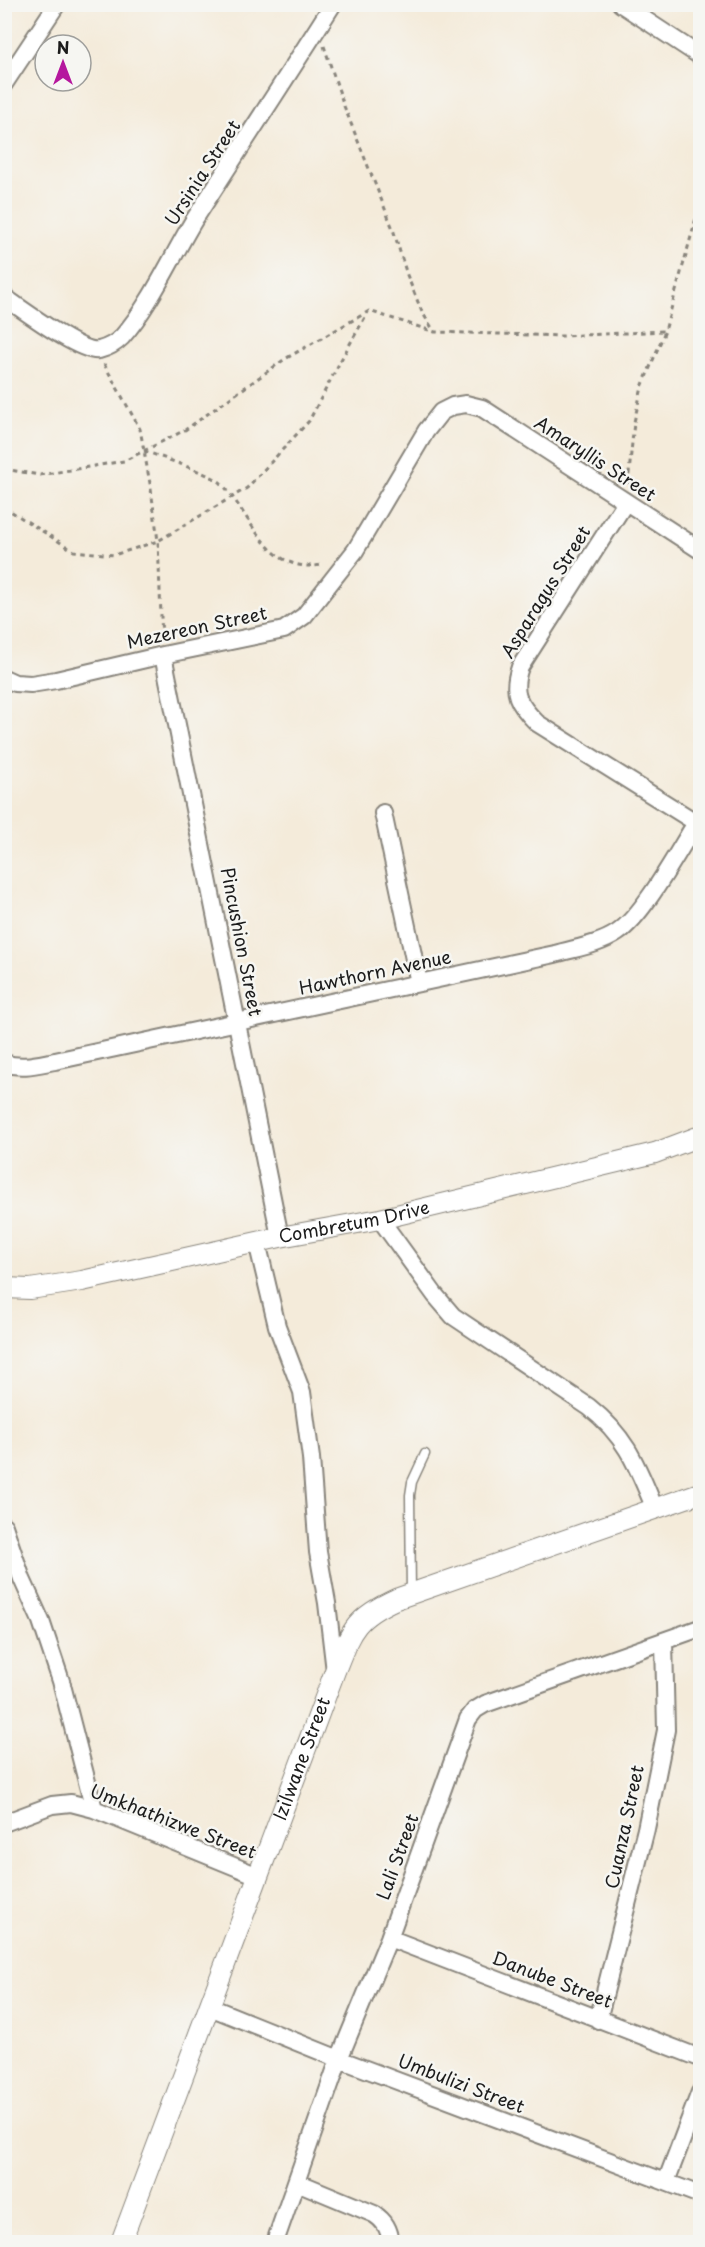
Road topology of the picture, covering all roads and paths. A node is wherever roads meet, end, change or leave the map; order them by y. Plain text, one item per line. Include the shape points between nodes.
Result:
1 (57, 4) edge
2 (333, 4) edge
3 (621, 4) edge
4 (318, 28) junction
5 (700, 56) edge
6 (4, 84) edge
7 (700, 181) edge
8 (4, 297) edge
9 (369, 311) junction
10 (665, 331) junction
11 (435, 332) junction
12 (96, 351) junction
13 (466, 404) joint
14 (144, 451) junction
15 (4, 469) edge
16 (231, 497) junction
17 (625, 502) junction
18 (4, 507) edge
19 (158, 541) junction
20 (700, 550) edge
21 (322, 565) dead end
22 (163, 654) junction
23 (4, 678) edge
24 (383, 813) dead end
25 (698, 824) edge
26 (418, 983) junction
27 (237, 1022) junction
28 (4, 1063) edge
29 (700, 1136) edge
30 (380, 1219) junction
31 (280, 1237) junction
32 (257, 1242) junction
33 (4, 1288) edge
34 (424, 1454) dead end
35 (700, 1493) edge
36 (655, 1509) junction
37 (4, 1526) edge
38 (4, 1576) edge
39 (21, 1579) junction
40 (411, 1593) junction
41 (700, 1628) edge
42 (664, 1641) junction
43 (334, 1671) junction
44 (94, 1809) junction
45 (4, 1823) edge
46 (258, 1876) junction
47 (389, 1938) junction
48 (210, 2007) junction
49 (598, 2020) junction
50 (700, 2058) edge
51 (339, 2059) junction
52 (700, 2092) edge
53 (297, 2182) junction
54 (666, 2182) junction
55 (700, 2195) edge
56 (121, 2242) edge
57 (274, 2242) edge
58 (391, 2242) edge

1 - 6 street
2 - 4 street, Ursinia Street
3 - 5 street
4 - 11 path via 407,274 422,312
4 - 12 street, Ursinia Street via 134,321 120,339
7 - 10 path via 698,211
8 - 12 street via 70,341
9 - 11 path
9 - 14 path via 285,359 185,430
9 - 16 path via 309,421 247,488
10 - 11 path via 563,336
10 - 17 path via 642,387
12 - 14 path via 140,429
13 - 17 street, Amaryllis Street via 482,408
13 - 22 street, Mezereon Street via 441,412 426,431 355,551 304,616 284,630
14 - 15 path via 124,461 40,475
14 - 16 path via 220,481
14 - 19 path
16 - 19 path
16 - 21 path via 263,541 285,561 312,567
17 - 20 street, Amaryllis Street
17 - 25 street, Asparagus Street via 520,667 515,690 525,711 537,723
18 - 19 path via 74,551 114,555
19 - 22 path
22 - 23 street, Mezereon Street via 31,684
22 - 27 street, Pincushion Street
24 - 26 street
25 - 26 street, Hawthorn Avenue via 657,885 619,932 605,940
26 - 27 street, Hawthorn Avenue
27 - 28 street, Hawthorn Avenue via 30,1066
27 - 31 street, Pincushion Street
29 - 30 street, Combretum Drive via 655,1153
30 - 31 street, Combretum Drive
30 - 36 street via 453,1316 609,1423 634,1459
31 - 32 street, Combretum Drive
32 - 33 street, Combretum Drive via 82,1281 30,1289
32 - 43 street via 277,1326 302,1392
34 - 40 lane via 410,1495
35 - 36 street, Izilwane Street
36 - 40 street, Izilwane Street
37 - 39 street
38 - 39 street
39 - 44 street via 41,1621 61,1681
40 - 43 street, Izilwane Street via 372,1610 358,1623
41 - 42 street, Lali Street
42 - 47 street, Lali Street via 474,1710
42 - 49 street, Cuanza Street via 666,1730 646,1829
43 - 46 street, Izilwane Street
44 - 45 street, Umkhathizwe Street via 72,1803 52,1805
44 - 46 street, Umkhathizwe Street
46 - 48 street, Izilwane Street
47 - 49 street, Danube Street
47 - 51 street, Lali Street
48 - 51 street, Umbulizi Street
48 - 56 street, Izilwane Street
49 - 50 street, Danube Street
51 - 53 street, Lali Street
51 - 54 street, Umbulizi Street
52 - 54 street
53 - 57 street, Lali Street
53 - 58 street via 374,2214 388,2228
54 - 55 street, Umbulizi Street

